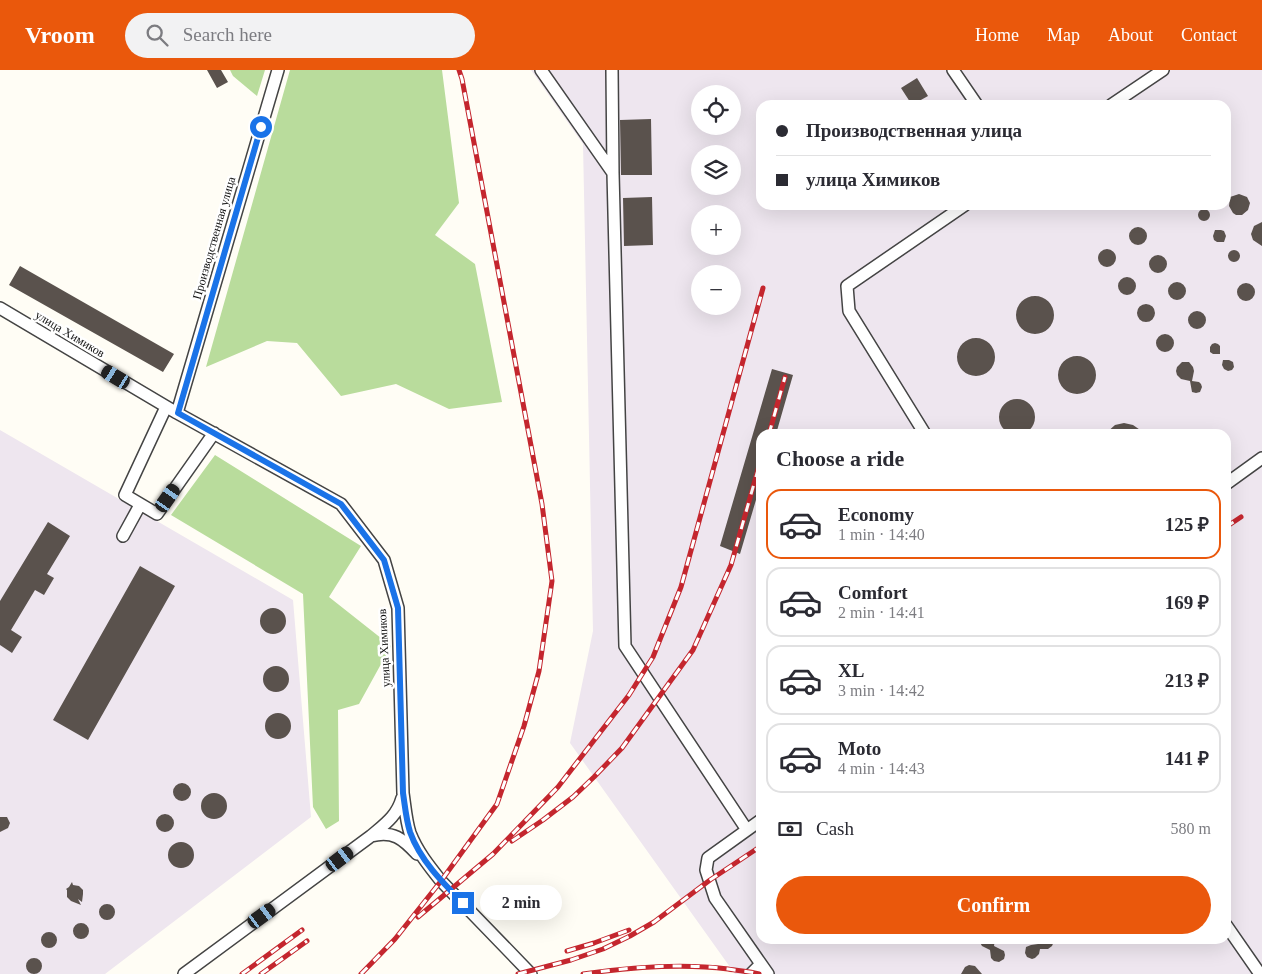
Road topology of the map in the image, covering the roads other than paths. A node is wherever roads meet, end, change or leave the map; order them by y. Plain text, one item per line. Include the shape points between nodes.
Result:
1 (278, 70) edge
2 (542, 70) edge
3 (612, 70) edge
4 (953, 70) edge
5 (1162, 70) edge
6 (974, 100) edge
7 (1119, 100) edge
8 (613, 173) junction
9 (959, 210) edge
10 (0, 308) edge
11 (166, 407) junction
12 (178, 413) junction
13 (922, 429) edge
14 (214, 434) junction
15 (1262, 458) edge
16 (1231, 480) edge
17 (140, 504) junction
18 (123, 536) dead end
19 (403, 793) junction
20 (756, 824) edge
21 (747, 830) junction
22 (371, 836) junction
23 (427, 864) junction
24 (1231, 932) edge
25 (761, 964) junction
26 (184, 974) edge
27 (531, 974) edge
28 (751, 974) edge
29 (768, 974) edge
30 (1260, 974) edge

1 - 12 street, Производственная улица
2 - 8 street
3 - 8 street
4 - 6 street
5 - 7 street
8 - 21 street via 625,646
9 - 13 street via 847,286 849,311
10 - 11 street, улица Химиков
11 - 12 street, улица Химиков
11 - 17 street via 125,495
12 - 14 street, улица Химиков
14 - 17 street via 157,514
14 - 19 street, улица Химиков via 341,504 384,560 398,608
15 - 16 street
17 - 18 street
19 - 22 street via 400,806 391,819
19 - 23 street, улица Химиков via 410,833
20 - 21 street
21 - 25 street via 708,858 706,870 715,898
22 - 23 street via 380,833 398,837
22 - 26 street
23 - 27 street, улица Химиков
24 - 30 street
25 - 28 street
25 - 29 street

